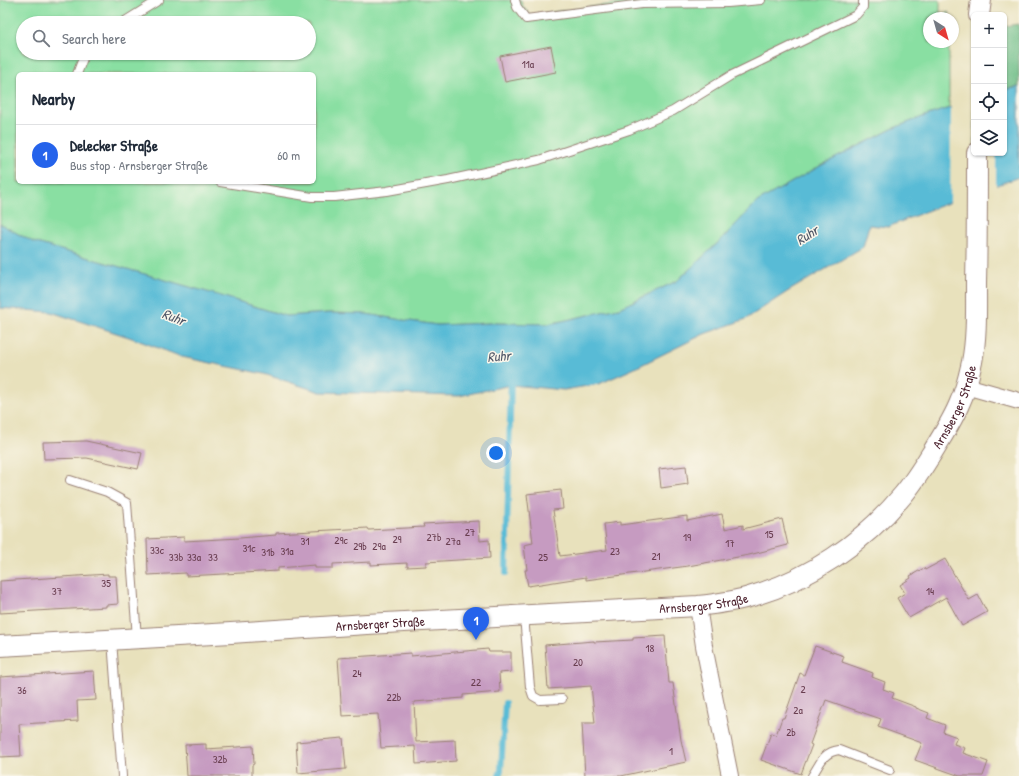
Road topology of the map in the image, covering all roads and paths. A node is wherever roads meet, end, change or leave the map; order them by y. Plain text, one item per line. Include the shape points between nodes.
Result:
1 (159, 0) edge
2 (515, 0) edge
3 (761, 0) edge
4 (863, 0) edge
5 (981, 0) edge
6 (979, 12) edge
7 (133, 16) edge
8 (82, 60) edge
9 (78, 72) edge
10 (977, 156) edge
11 (232, 184) edge
12 (966, 386) junction
13 (1019, 401) edge
14 (70, 480) dead end
15 (698, 606) junction
16 (524, 616) junction
17 (137, 639) junction
18 (112, 640) junction
19 (0, 646) edge
20 (562, 699) dead end
21 (890, 770) dead end
22 (122, 776) edge
23 (730, 776) edge
24 (812, 776) edge

1 - 7 lane
2 - 3 lane via 526,18 642,4
4 - 11 lane via 863,7 856,15 730,76 673,111 629,130 539,160 395,190 334,197 312,197
5 - 6 street
8 - 9 lane
10 - 12 street, Arnsberger Straße via 976,330
12 - 13 street
12 - 15 street, Arnsberger Straße via 961,402 922,469 883,517 849,547 810,572 780,586 748,597
14 - 17 lane via 107,492 127,503
15 - 16 street, Arnsberger Straße
15 - 23 street
16 - 17 street, Arnsberger Straße
16 - 20 lane via 533,696 540,700
17 - 18 street, Arnsberger Straße
18 - 19 street, Arnsberger Straße
18 - 22 lane
21 - 24 lane via 839,750 825,756

